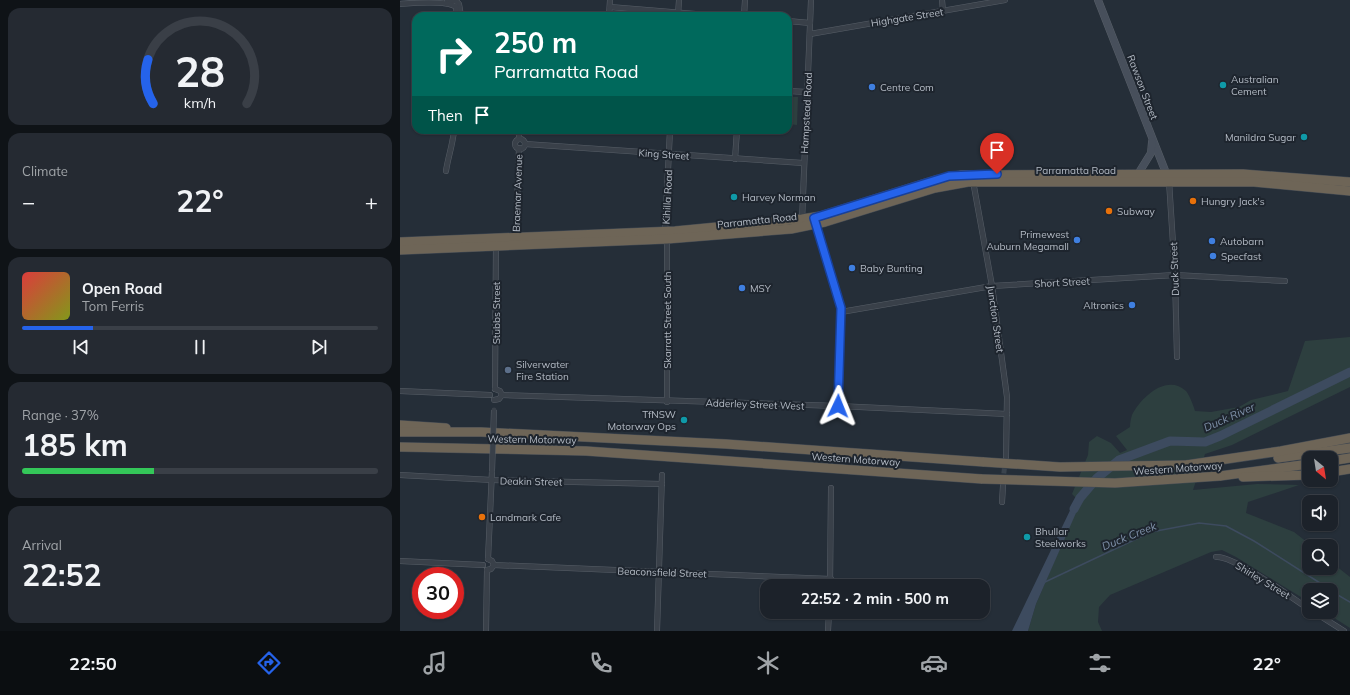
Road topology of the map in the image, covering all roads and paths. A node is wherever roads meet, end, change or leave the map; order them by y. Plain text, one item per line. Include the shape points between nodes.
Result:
1 (446, 0) edge
2 (610, 0) edge
3 (679, 0) edge
4 (746, 0) edge
5 (811, 0) edge
6 (942, 0) edge
7 (1005, 0) edge
8 (1098, 0) edge
9 (434, 3) junction
10 (454, 3) edge
11 (400, 4) edge
12 (610, 7) junction
13 (944, 11) junction
14 (461, 12) edge
15 (609, 12) edge
16 (652, 12) edge
17 (678, 12) edge
18 (744, 12) edge
19 (792, 21) edge
20 (810, 23) junction
21 (810, 34) junction
22 (792, 91) edge
23 (807, 92) junction
24 (454, 134) edge
25 (519, 134) edge
26 (670, 134) edge
27 (737, 134) edge
28 (519, 139) junction
29 (1152, 140) junction
30 (525, 144) junction
31 (519, 148) junction
32 (669, 154) junction
33 (735, 158) junction
34 (803, 163) junction
35 (446, 171) dead end
36 (1138, 174) junction
37 (1168, 177) junction
38 (973, 181) junction
39 (1350, 182) edge
40 (1350, 191) edge
41 (815, 221) junction
42 (802, 223) junction
43 (666, 235) junction
44 (516, 237) junction
45 (400, 242) edge
46 (496, 242) junction
47 (400, 250) edge
48 (1175, 276) junction
49 (1285, 281) dead end
50 (992, 286) junction
51 (841, 312) junction
52 (1177, 356) dead end
53 (495, 389) junction
54 (400, 391) edge
55 (490, 395) junction
56 (502, 395) junction
57 (494, 400) junction
58 (667, 402) junction
59 (838, 406) junction
60 (1007, 414) junction
61 (400, 425) edge
62 (400, 432) edge
63 (481, 432) junction
64 (1350, 438) edge
65 (400, 447) edge
66 (1350, 448) edge
67 (1006, 457) tunnel mouth
68 (1350, 458) edge
69 (1338, 460) edge
70 (1233, 461) junction
71 (1302, 465) edge
72 (1350, 469) edge
73 (1338, 471) edge
74 (400, 475) edge
75 (662, 475) dead end
76 (1302, 475) edge
77 (1220, 476) junction
78 (492, 480) junction
79 (662, 484) junction
80 (1003, 486) tunnel mouth
81 (831, 488) dead end
82 (1002, 502) dead end
83 (1216, 557) dead end
84 (488, 559) junction
85 (400, 561) edge
86 (483, 565) junction
87 (494, 565) junction
88 (487, 570) junction
89 (659, 572) junction
90 (831, 579) joint
91 (1302, 604) edge
92 (829, 619) edge
93 (1325, 619) edge
94 (486, 631) edge
95 (656, 631) edge
96 (828, 631) edge
97 (1344, 631) edge

1 - 9 street
1 - 10 street
2 - 12 street
3 - 17 street
4 - 18 street
5 - 20 street, Hampstead Road
6 - 13 street
7 - 13 street, Highgate Street
8 - 29 main road, Rawson Street
9 - 10 street
9 - 11 street
10 - 14 street via 460,6
12 - 15 street
12 - 16 street
13 - 21 street, Highgate Street
19 - 20 street
20 - 21 street, Hampstead Road
21 - 23 street, Hampstead Road
22 - 23 street
23 - 34 street, Hampstead Road
24 - 35 street
25 - 28 street
26 - 32 street, Kihilla Road
27 - 33 street
28 - 30 street
28 - 31 street via 516,144
29 - 36 main road via 1151,153
29 - 37 main road, Rawson Street
30 - 31 street via 523,148
30 - 32 street, King Street
31 - 44 street, Braemar Avenue
32 - 33 street, King Street
32 - 43 street, Kihilla Road
33 - 34 street, King Street
34 - 42 street, Hampstead Road
36 - 37 highway, Parramatta Road
36 - 41 highway, Parramatta Road via 949,176
37 - 38 highway, Parramatta Road
37 - 39 highway, Parramatta Road via 1243,174
37 - 40 highway, Parramatta Road
37 - 48 street, Duck Street
38 - 41 highway, Parramatta Road via 935,188
38 - 50 street, Junction Street
41 - 42 highway, Parramatta Road
41 - 51 street
42 - 43 highway, Parramatta Road
43 - 44 highway, Parramatta Road
43 - 46 highway, Parramatta Road
43 - 58 street, Skarratt Street South
44 - 46 highway, Parramatta Road
45 - 46 highway, Parramatta Road
46 - 47 highway, Parramatta Road
46 - 53 street, Stubbs Street
48 - 49 street, Short Street
48 - 50 street, Short Street
48 - 52 street, Duck Street
50 - 51 street, Short Street
50 - 60 street, Junction Street
51 - 59 street
53 - 55 street
53 - 56 street
54 - 55 street
55 - 57 street
56 - 57 street via 499,400
56 - 58 street, Adderley Street West
57 - 78 street, bridge
58 - 59 street, Adderley Street West
59 - 60 street, Adderley Street West
60 - 67 street, Junction Street
61 - 63 highway
62 - 63 highway, Western Motorway
63 - 70 highway, Western Motorway, bridge via 726,444 1068,467
64 - 70 highway, Western Motorway
65 - 77 highway, Western Motorway, bridge via 586,451 982,479 1115,484
66 - 70 highway, Western Motorway
68 - 69 highway
71 - 77 highway, Western Motorway
72 - 73 highway
74 - 78 street, Deakin Street
75 - 79 street
76 - 77 highway via 1258,478
78 - 79 street, Deakin Street
78 - 84 street
79 - 89 street
80 - 82 street
81 - 90 street
83 - 91 street, Shirley Street via 1224,557 1246,568
84 - 86 street
84 - 87 street
85 - 86 street
86 - 88 street
87 - 88 street
87 - 89 street, Beaconsfield Street
88 - 94 street
89 - 90 street, Beaconsfield Street
89 - 95 street
92 - 96 street
93 - 97 street

